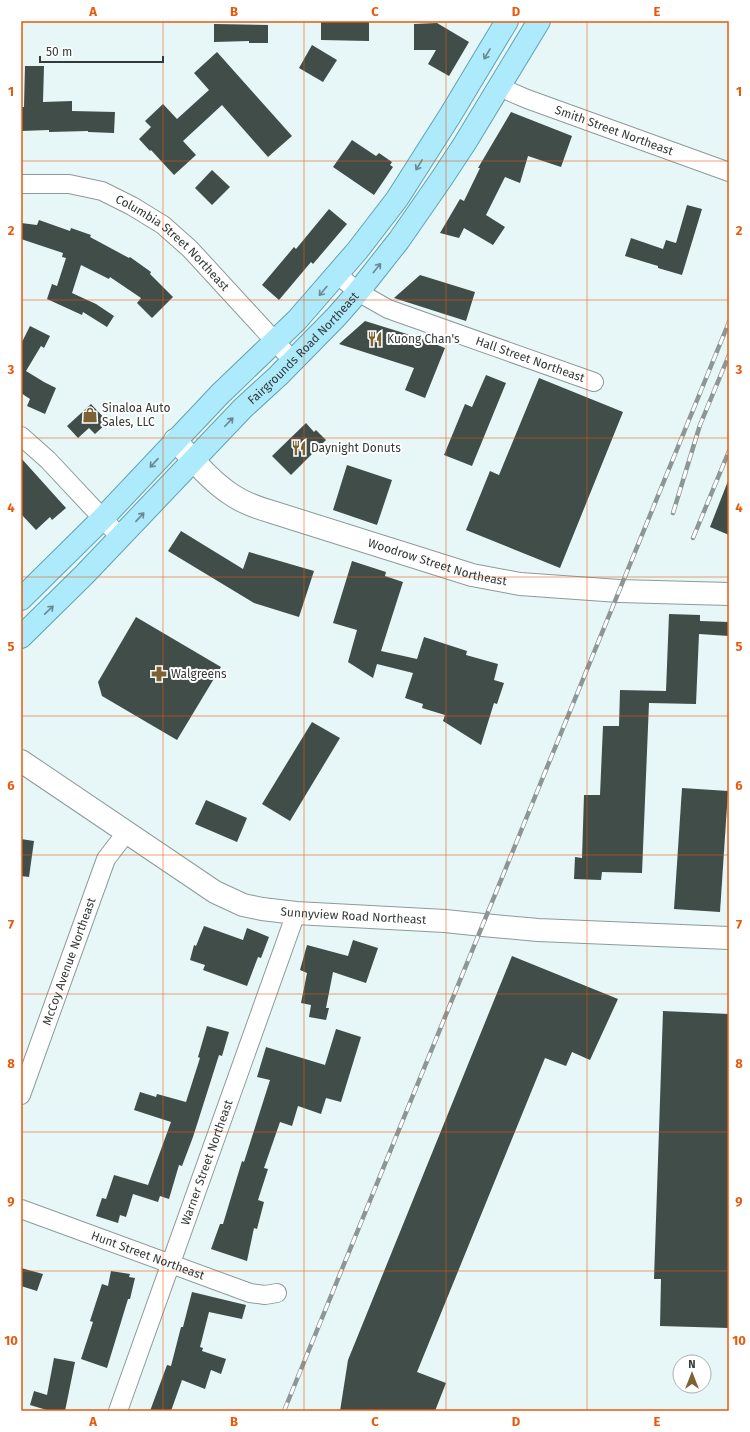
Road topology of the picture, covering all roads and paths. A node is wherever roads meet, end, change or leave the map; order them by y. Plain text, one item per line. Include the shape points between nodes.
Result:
1 (507, 21) edge
2 (539, 21) edge
3 (499, 87) junction
4 (729, 172) edge
5 (21, 184) edge
6 (337, 274) junction
7 (358, 292) junction
8 (276, 341) junction
9 (293, 361) junction
10 (594, 382) dead end
11 (21, 436) edge
12 (175, 440) junction
13 (193, 460) junction
14 (102, 519) junction
15 (120, 538) junction
16 (729, 594) edge
17 (21, 599) edge
18 (21, 637) edge
19 (21, 761) edge
20 (126, 833) junction
21 (296, 913) junction
22 (729, 938) edge
23 (21, 1095) edge
24 (21, 1208) edge
25 (170, 1263) junction
26 (277, 1293) dead end
27 (118, 1411) edge

1 -> 6 main road, Fairgrounds Road Northeast via 397,199
2 - 3 main road, Fairgrounds Road Northeast
3 - 4 street, Smith Street Northeast
7 -> 3 main road, Fairgrounds Road Northeast via 431,195
5 - 8 street, Columbia Street Northeast via 69,184 102,191 163,225 190,249
6 - 7 street, Hall Street Northeast
6 -> 8 main road, Fairgrounds Road Northeast
7 - 9 main road, Fairgrounds Road Northeast
7 - 10 street, Hall Street Northeast via 388,309
8 - 9 street, Columbia Street Northeast
8 - 12 main road, Fairgrounds Road Northeast
13 -> 9 main road, Fairgrounds Road Northeast
11 - 14 street via 48,460
12 - 13 main road, Woodrow Street Northeast
12 -> 14 main road, Fairgrounds Road Northeast
15 -> 13 main road, Fairgrounds Road Northeast
13 - 16 main road, Woodrow Street Northeast via 215,482 250,504 472,575 520,584 619,591
14 - 15 street
14 - 17 main road, Fairgrounds Road Northeast
18 -> 15 main road, Fairgrounds Road Northeast
19 - 20 main road, Sunnyview Road Northeast
20 - 21 main road, Sunnyview Road Northeast via 215,892 243,905
20 - 23 street, McCoy Avenue Northeast via 106,859
21 - 22 main road, Sunnyview Road Northeast via 445,920 538,930
21 - 25 street, Warner Street Northeast
24 - 25 street, Hunt Street Northeast
25 - 26 street, Hunt Street Northeast via 250,1293
25 - 27 street, Warner Street Northeast

